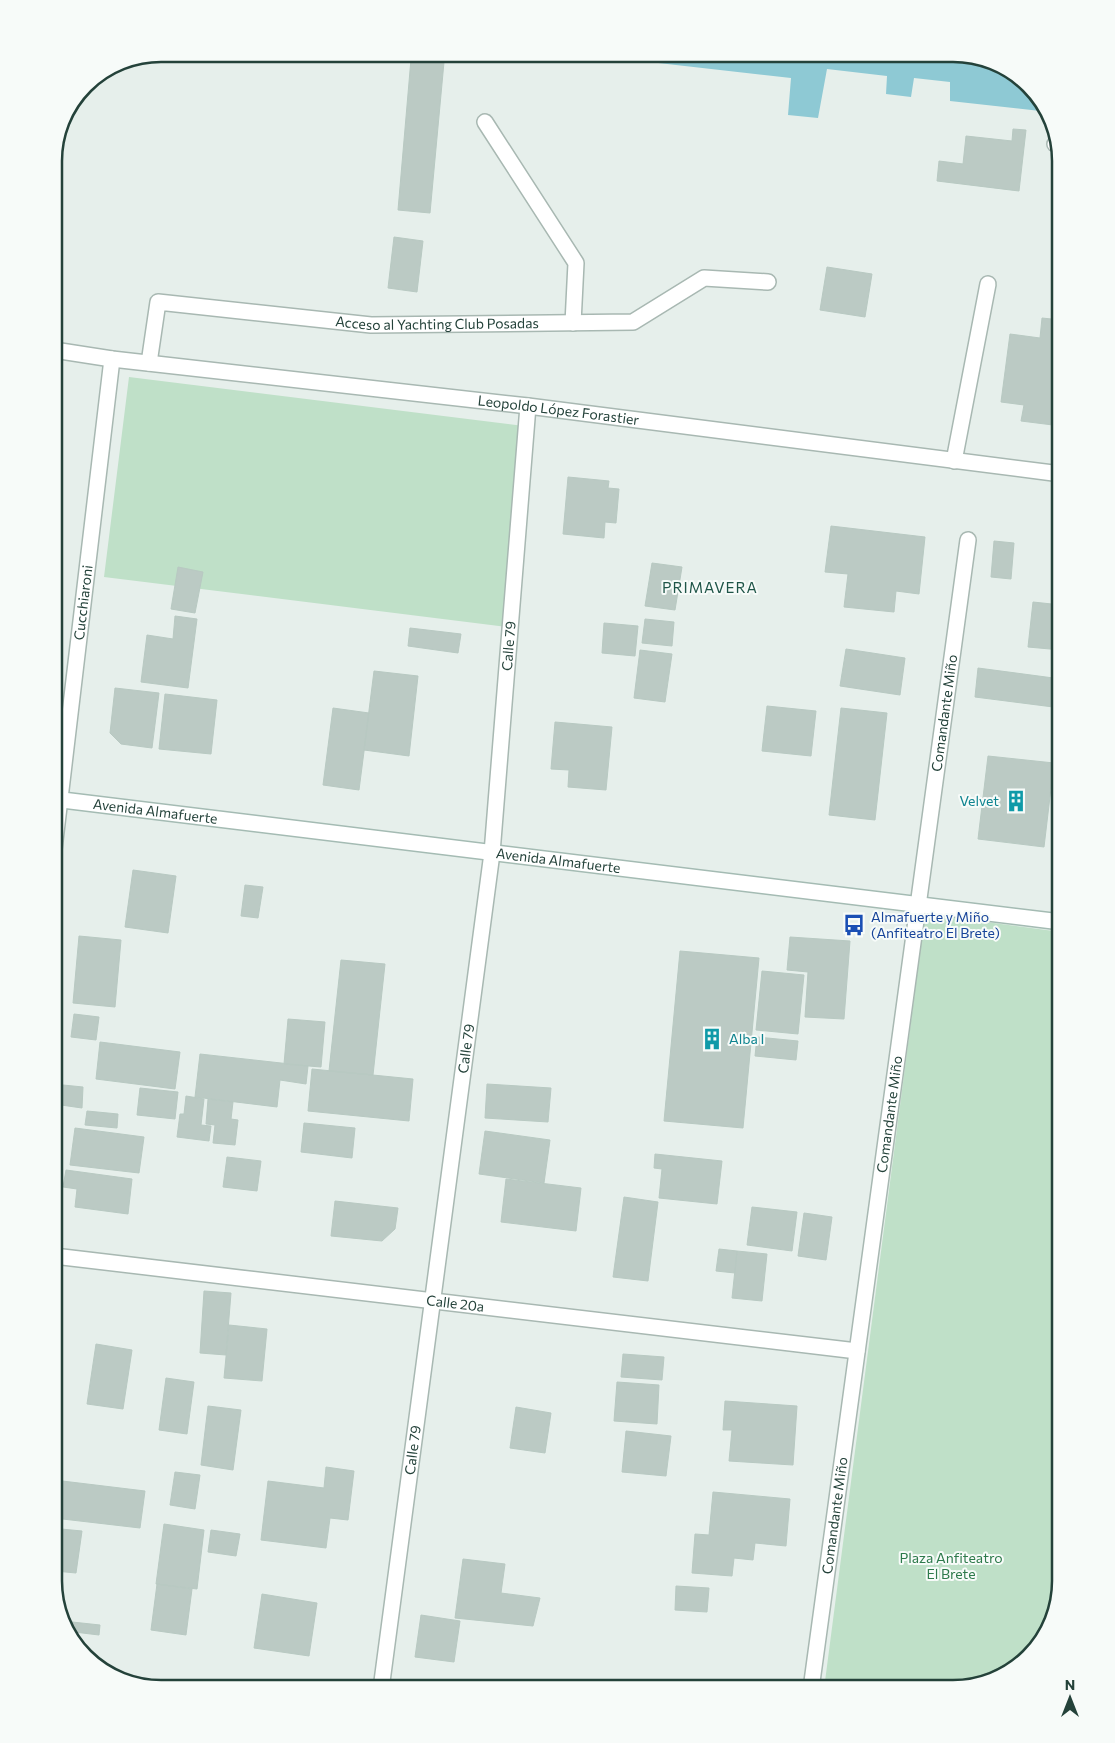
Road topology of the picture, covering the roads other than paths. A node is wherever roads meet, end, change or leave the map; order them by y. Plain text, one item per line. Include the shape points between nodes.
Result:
1 (484, 122) dead end
2 (768, 282) dead end
3 (988, 284) dead end
4 (573, 323) junction
5 (63, 351) edge
6 (112, 358) junction
7 (149, 363) junction
8 (528, 406) junction
9 (954, 461) junction
10 (1052, 473) edge
11 (968, 540) dead end
12 (63, 754) edge
13 (63, 800) edge
14 (492, 853) junction
15 (918, 905) junction
16 (1052, 921) edge
17 (62, 1257) edge
18 (433, 1300) junction
19 (857, 1351) junction
20 (382, 1680) edge
21 (812, 1680) edge

1 - 4 street via 576,264
2 - 4 street, Acceso al Yachting Club Posadas via 704,278 633,322
3 - 9 street
4 - 7 street, Acceso al Yachting Club Posadas via 371,325 158,302
5 - 6 street, Leopoldo López Forastier
6 - 7 street, Leopoldo López Forastier
6 - 12 street, Cucchiaroni
7 - 8 street, Leopoldo López Forastier
8 - 9 street, Leopoldo López Forastier
8 - 14 street, Calle 79
9 - 10 street, Leopoldo López Forastier
11 - 15 street, Comandante Miño
13 - 14 street, Avenida Almafuerte
14 - 15 street, Avenida Almafuerte
14 - 18 street, Calle 79
15 - 16 street, Avenida Almafuerte
15 - 19 street, Comandante Miño
17 - 18 street, Calle 20a
18 - 19 street, Calle 20a
18 - 20 street, Calle 79
19 - 21 street, Comandante Miño

